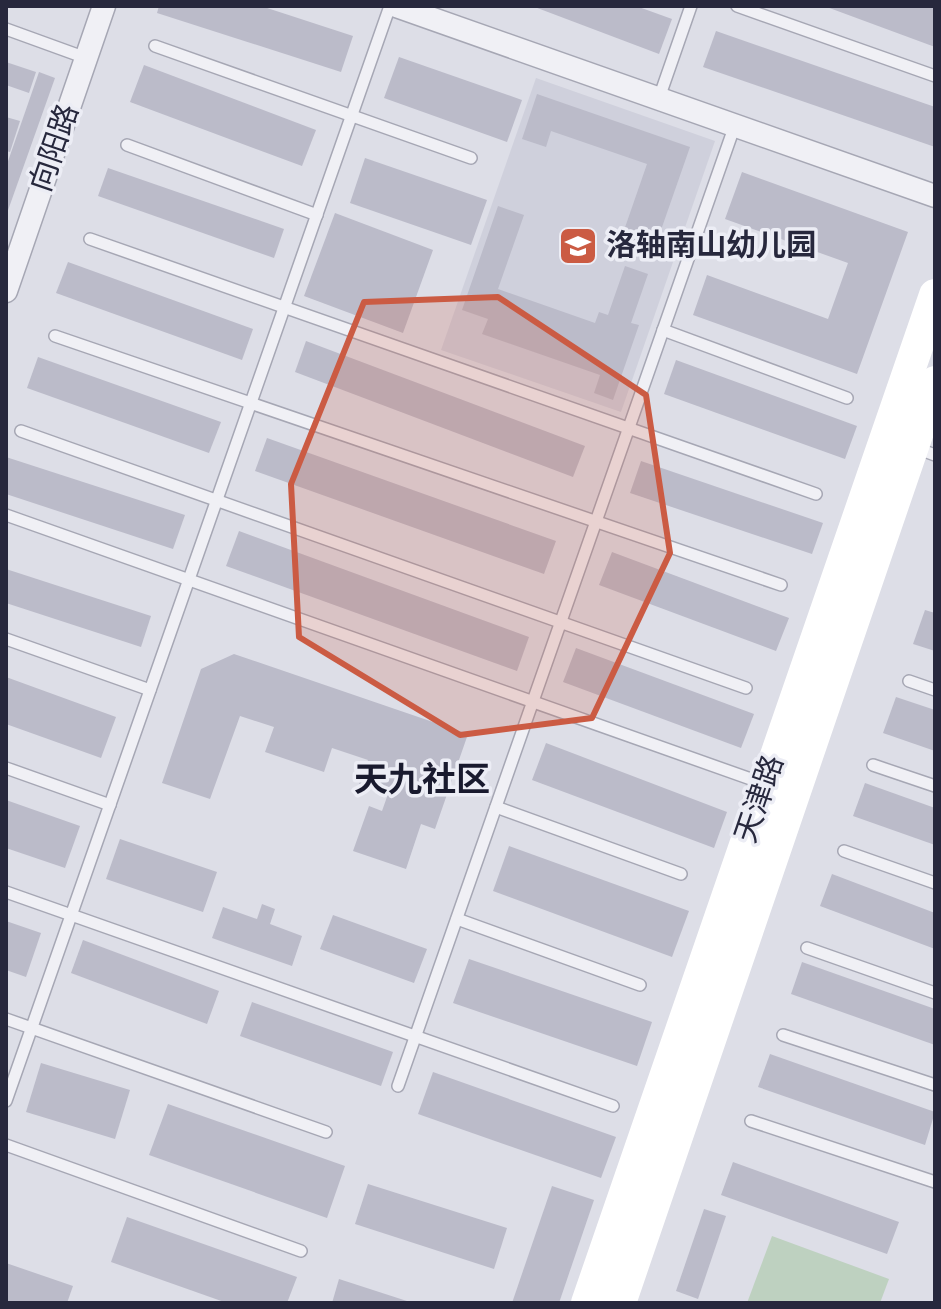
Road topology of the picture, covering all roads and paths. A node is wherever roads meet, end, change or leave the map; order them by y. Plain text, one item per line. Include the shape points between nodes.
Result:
1 (104, 6) edge
2 (390, 6) edge
3 (396, 6) edge
4 (691, 6) edge
5 (737, 6) edge
6 (6, 29) edge
7 (155, 46) dead end
8 (86, 58) junction
9 (935, 76) edge
10 (659, 98) junction
11 (352, 116) junction
12 (735, 125) junction
13 (127, 145) dead end
14 (471, 158) dead end
15 (935, 196) edge
16 (317, 215) junction
17 (90, 239) dead end
18 (6, 291) edge
19 (935, 295) edge
20 (284, 307) junction
21 (663, 330) junction
22 (55, 336) dead end
23 (935, 382) edge
24 (847, 398) dead end
25 (251, 403) junction
26 (628, 428) junction
27 (21, 431) dead end
28 (911, 447) edge
29 (816, 494) dead end
30 (217, 500) junction
31 (6, 515) edge
32 (596, 522) junction
33 (189, 579) junction
34 (781, 585) dead end
35 (561, 622) junction
36 (6, 639) edge
37 (909, 681) dead end
38 (746, 688) dead end
39 (150, 690) junction
40 (935, 690) edge
41 (533, 702) junction
42 (873, 765) dead end
43 (6, 768) edge
44 (935, 786) edge
45 (779, 789) junction
46 (110, 805) junction
47 (496, 807) junction
48 (844, 851) dead end
49 (681, 874) dead end
50 (935, 883) edge
51 (6, 892) edge
52 (71, 915) junction
53 (457, 919) junction
54 (807, 948) dead end
55 (640, 985) dead end
56 (935, 993) edge
57 (6, 1019) edge
58 (32, 1028) junction
59 (783, 1035) dead end
60 (416, 1036) junction
61 (935, 1085) edge
62 (398, 1086) dead end
63 (6, 1101) edge
64 (613, 1106) dead end
65 (751, 1121) dead end
66 (326, 1132) dead end
67 (6, 1145) edge
68 (935, 1182) edge
69 (301, 1251) dead end
70 (587, 1303) edge
71 (620, 1303) edge

1 - 8 street, 向阳路
2 - 11 lane
3 - 10 street
4 - 10 lane
5 - 9 lane
6 - 8 lane
7 - 11 lane
8 - 18 street, 向阳路
10 - 12 street
11 - 14 lane
11 - 16 lane
12 - 15 street
12 - 21 lane
13 - 16 lane
16 - 20 lane
17 - 20 lane
19 - 28 main road, 天津路
20 - 25 lane
20 - 26 lane
21 - 24 lane
21 - 26 lane
22 - 25 lane
23 - 28 main road, 天津路
25 - 30 lane
25 - 32 lane
26 - 29 lane
26 - 32 lane
27 - 30 lane
28 - 45 main road, 天津路
30 - 33 lane
30 - 35 lane
31 - 33 lane
32 - 34 lane
32 - 35 lane
33 - 39 lane
33 - 41 lane
35 - 38 lane
35 - 41 lane
36 - 39 lane
37 - 40 lane
39 - 46 lane
41 - 45 lane
41 - 47 lane
42 - 44 lane
43 - 46 lane
45 - 70 main road, 天津路
45 - 71 main road, 天津路
46 - 52 lane
47 - 49 lane
47 - 53 lane
48 - 50 lane
51 - 52 lane
52 - 58 lane
52 - 60 lane
53 - 55 lane
53 - 60 lane
54 - 56 lane
57 - 58 lane
58 - 63 lane
58 - 66 lane
59 - 61 lane
60 - 62 lane
60 - 64 lane
65 - 68 lane
67 - 69 lane

